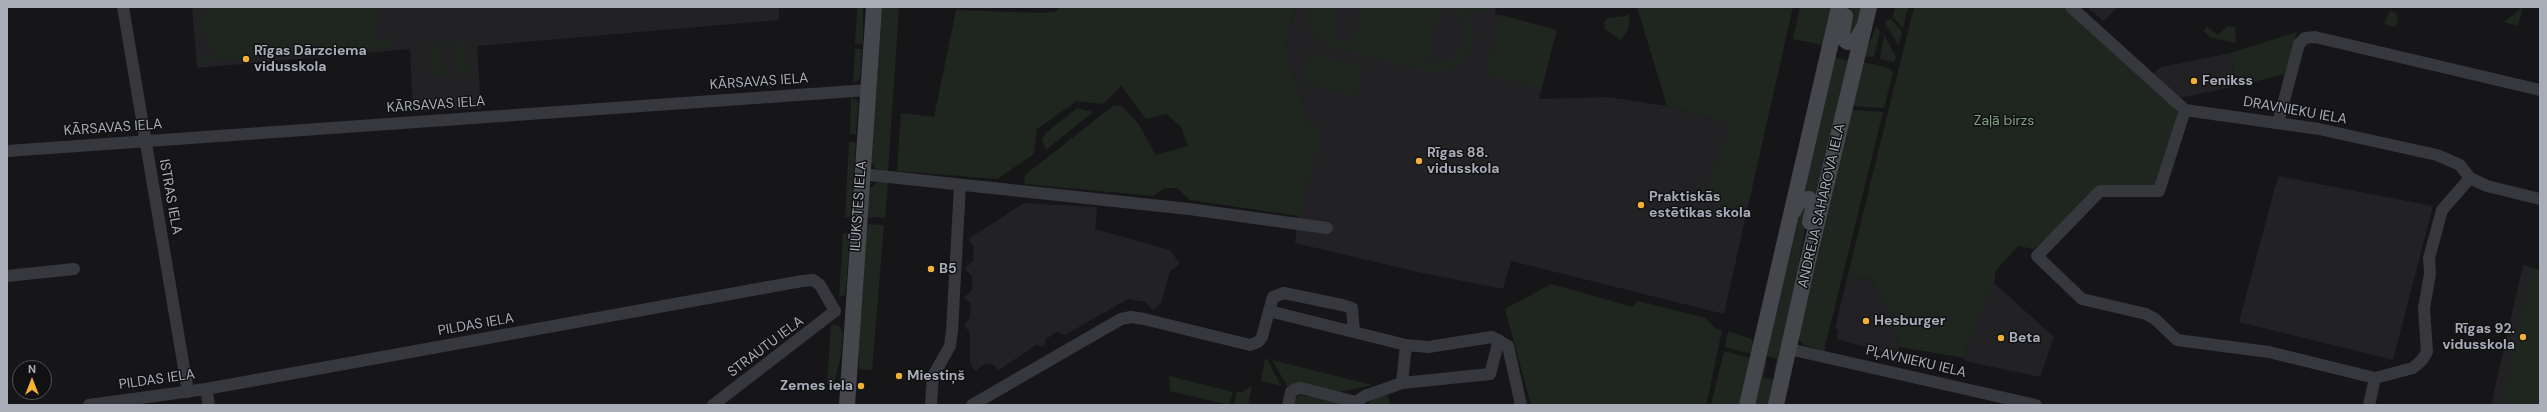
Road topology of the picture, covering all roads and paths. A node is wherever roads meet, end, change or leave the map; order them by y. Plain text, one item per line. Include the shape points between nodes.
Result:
1 (123, 7) edge
2 (874, 7) edge
3 (1838, 7) edge
4 (1846, 7) edge
5 (1869, 7) edge
6 (2071, 7) edge
7 (1865, 23) junction
8 (868, 90) junction
9 (2540, 90) edge
10 (2185, 110) junction
11 (2278, 123) junction
12 (144, 141) junction
13 (7, 151) edge
14 (861, 174) junction
15 (2470, 178) junction
16 (960, 185) junction
17 (2540, 199) edge
18 (1789, 223) junction
19 (1327, 228) dead end
20 (1808, 261) junction
21 (74, 268) dead end
22 (7, 276) edge
23 (835, 310) junction
24 (853, 311) junction
25 (1269, 311) junction
26 (1354, 332) junction
27 (1499, 340) junction
28 (1406, 345) junction
29 (1789, 349) junction
30 (2375, 378) junction
31 (1402, 383) junction
32 (206, 389) junction
33 (188, 392) junction
34 (1356, 403) edge
35 (89, 405) edge
36 (209, 405) edge
37 (713, 405) edge
38 (848, 405) edge
39 (931, 405) edge
40 (972, 405) edge
41 (1288, 405) edge
42 (1521, 405) edge
43 (1747, 405) edge
44 (1776, 405) edge
45 (2036, 405) edge
46 (2369, 405) edge

1 - 12 street, ISTRAS IELA
2 - 8 street, ILŪKSTES IELA
3 - 18 street, ANDREJA SAHAROVA IELA
4 - 7 street via 1842,30 1845,40 1857,40
5 - 7 street, ANDREJA SAHAROVA IELA
6 - 10 street
7 - 20 street, ANDREJA SAHAROVA IELA
8 - 12 street, KĀRSAVAS IELA
8 - 14 street, ILŪKSTES IELA
9 - 11 street via 2315,37 2305,38 2299,44
10 - 11 street, DRAVNIEKU IELA
10 - 30 street via 2159,191 2100,192 2037,256 2082,299 2146,314 2177,340 2269,352
11 - 15 street, DRAVNIEKU IELA via 2437,154 2460,164
12 - 13 street, KĀRSAVAS IELA
12 - 33 street, ISTRAS IELA
14 - 16 street
14 - 24 street, ILŪKSTES IELA
15 - 17 street, DRAVNIEKU IELA via 2487,186
15 - 30 street via 2442,210 2428,258 2430,274 2424,308 2427,352 2413,368
16 - 19 street via 1189,209
16 - 39 street via 952,331 950,346 933,376
18 - 20 street via 1799,200 1809,199 1813,208 1805,246
18 - 43 street, ANDREJA SAHAROVA IELA
20 - 29 street, ANDREJA SAHAROVA IELA
21 - 22 street
23 - 24 street
23 - 32 street, PILDAS IELA via 820,285 813,280 802,281
23 - 37 street, STRAUTU IELA
24 - 38 street, ILŪKSTES IELA
25 - 26 street
25 - 26 street via 1273,297 1284,293 1342,305 1352,308
25 - 40 street via 1262,337 1250,345 1144,318 1121,319
26 - 28 street
27 - 28 street via 1492,337 1428,347
27 - 31 street via 1490,374
27 - 42 street via 1508,346
28 - 31 street
29 - 44 street, ANDREJA SAHAROVA IELA
29 - 45 street, PĻAVNIEKU IELA
30 - 46 street
31 - 34 street via 1365,396
32 - 33 street, PILDAS IELA
32 - 36 street
33 - 35 street, PILDAS IELA
34 - 41 street via 1301,388 1292,392

